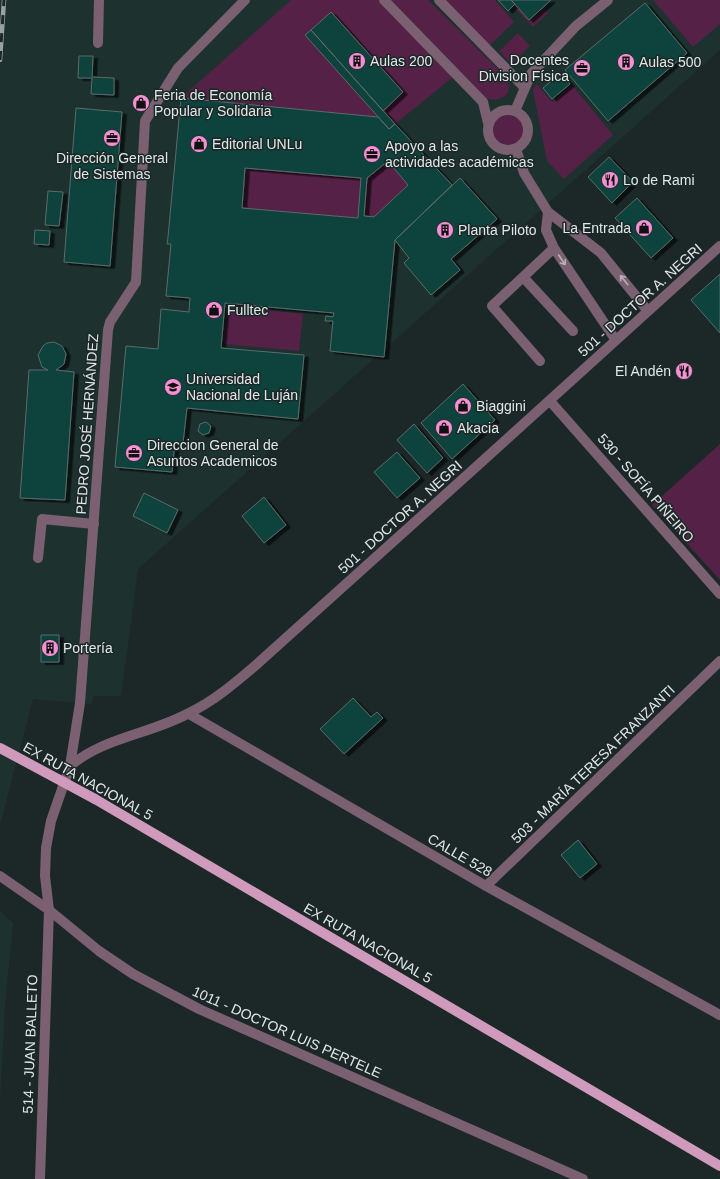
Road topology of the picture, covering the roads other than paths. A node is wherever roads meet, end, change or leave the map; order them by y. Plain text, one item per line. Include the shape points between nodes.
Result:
1 (99, 0) edge
2 (245, 0) edge
3 (384, 0) edge
4 (439, 0) edge
5 (608, 0) edge
6 (98, 43) dead end
7 (525, 88) junction
8 (515, 111) junction
9 (488, 123) junction
10 (516, 149) junction
11 (548, 212) junction
12 (720, 246) edge
13 (554, 248) junction
14 (523, 277) junction
15 (648, 311) junction
16 (573, 331) dead end
17 (615, 339) junction
18 (540, 361) dead end
19 (550, 401) junction
20 (94, 524) junction
21 (38, 558) dead end
22 (720, 594) edge
23 (720, 661) edge
24 (189, 714) junction
25 (0, 748) edge
26 (70, 766) junction
27 (0, 876) edge
28 (486, 886) junction
29 (49, 910) junction
30 (720, 1015) edge
31 (720, 1166) edge
32 (40, 1179) edge
33 (583, 1179) edge

1 - 6 street
2 - 20 street, PEDRO JOSÉ HERNÁNDEZ via 178,68 145,121 136,282 110,322 108,330
3 - 9 street via 483,102
4 - 7 street
5 - 7 street via 576,26 531,74
7 - 8 street
8 - 9 street via 502,110
8 - 10 street via 522,114 528,126 526,140
9 - 10 street via 487,130 491,142 502,150
10 - 11 street via 524,173
11 - 13 street via 546,230
15 -> 11 street via 601,252
12 - 15 street, 501 - DOCTOR A. NEGRI
13 - 14 street
13 -> 17 street
14 - 16 street
14 - 18 street via 492,306
15 - 17 street, 501 - DOCTOR A. NEGRI
17 - 19 street, 501 - DOCTOR A. NEGRI
19 - 22 street, 530 - SOFÍA PIÑEIRO
19 - 24 street, 501 - DOCTOR A. NEGRI via 256,665 224,692
20 - 21 street via 42,519
20 - 26 street, PEDRO JOSÉ HERNÁNDEZ via 80,703
23 - 28 street, 503 - MARÍA TERESA FRANZANTI
24 - 26 street, 501 - DOCTOR A. NEGRI via 98,748 83,755
24 - 28 street, CALLE 528
25 - 31 main road, EX RUTA NACIONAL 5, bridge via 95,799
26 - 29 street, 514 - JUAN BALLETO via 46,848 45,876
27 - 29 street, 1011 - DOCTOR LUIS PERTELE
28 - 30 street, CALLE 528
29 - 32 street, 514 - JUAN BALLETO
29 - 33 street, 1011 - DOCTOR LUIS PERTELE via 105,955 134,974 199,1009

